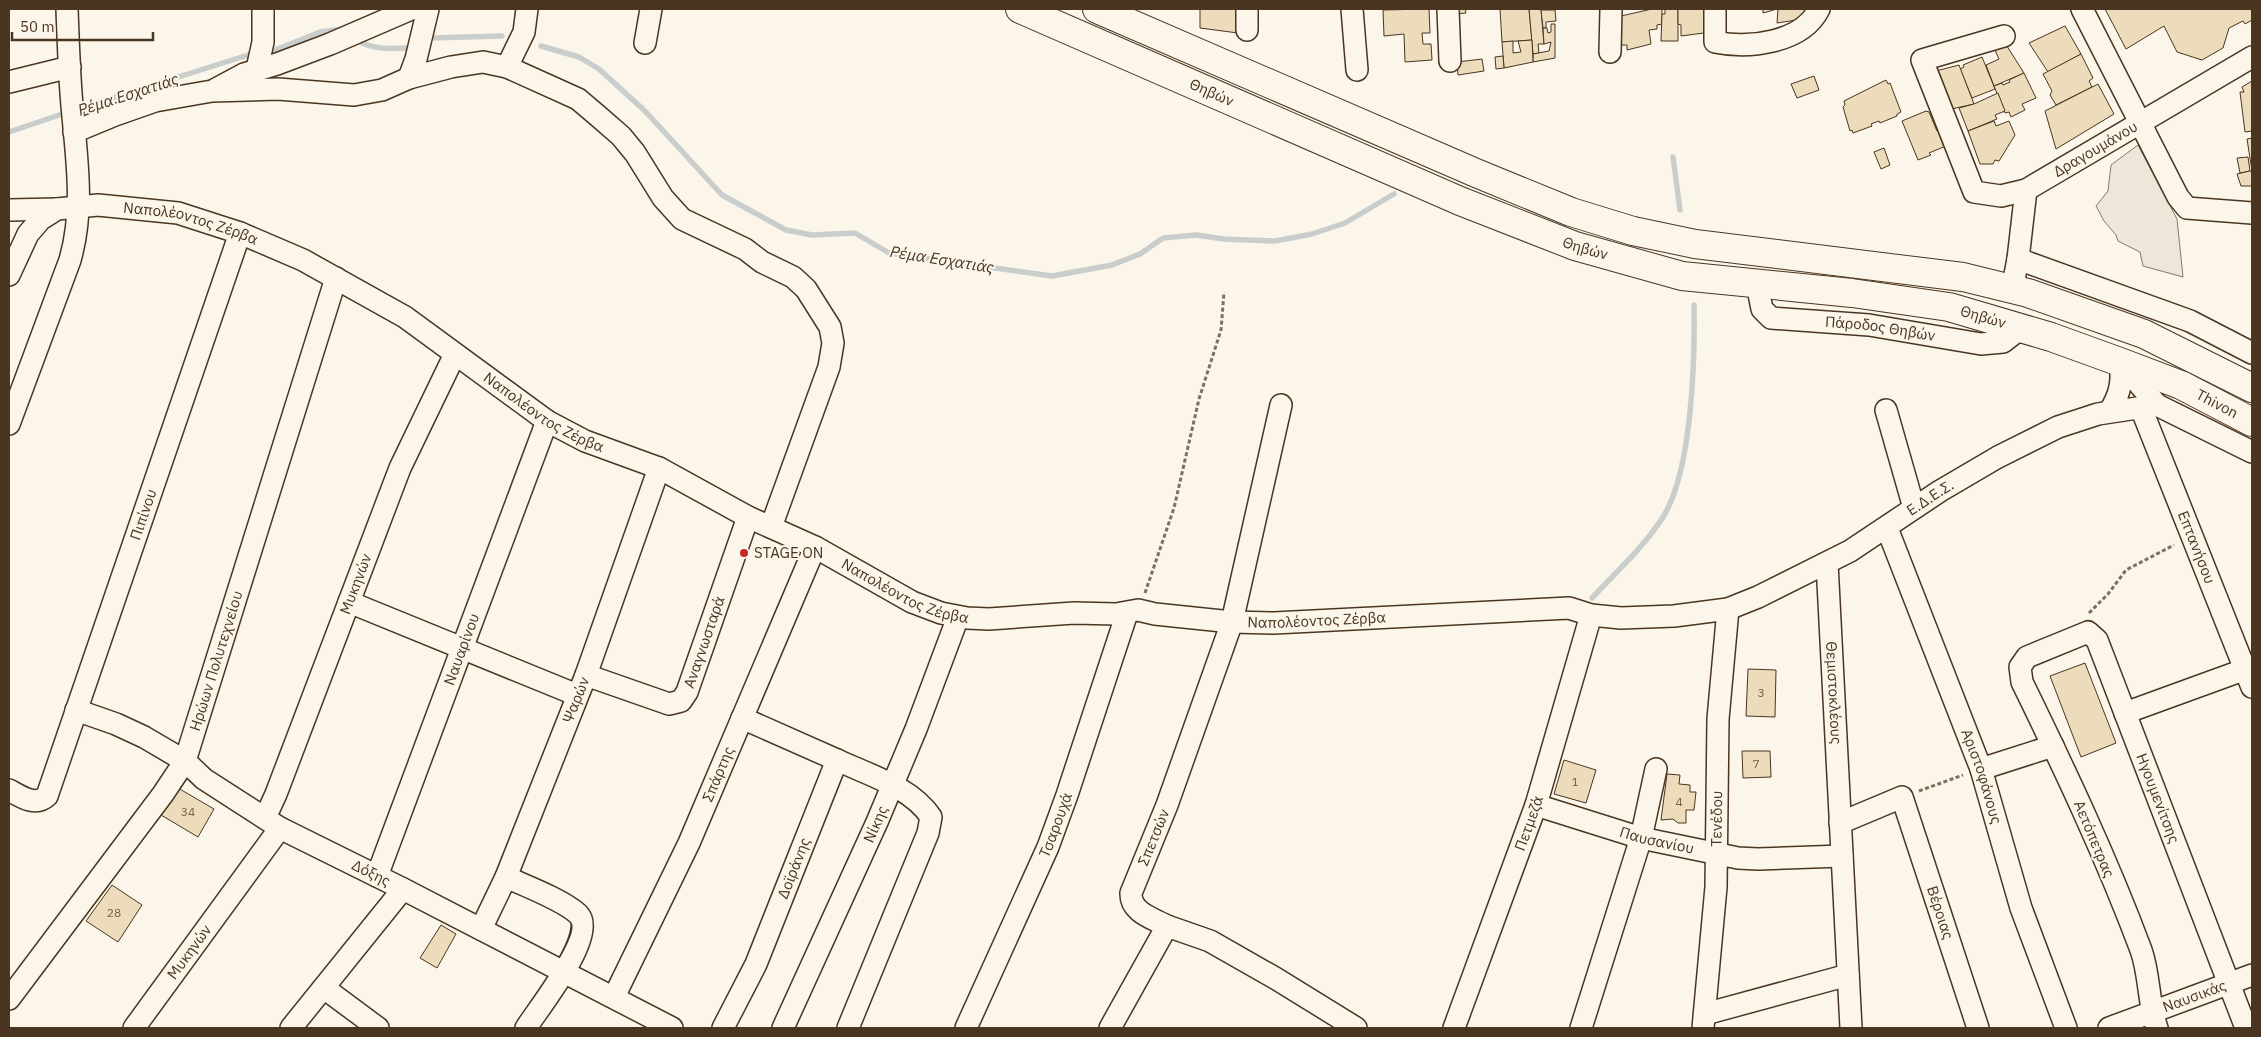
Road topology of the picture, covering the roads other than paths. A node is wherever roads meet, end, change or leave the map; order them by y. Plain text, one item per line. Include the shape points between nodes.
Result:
1 (67, 9) edge
2 (264, 9) edge
3 (411, 9) edge
4 (428, 9) edge
5 (527, 9) edge
6 (651, 9) edge
7 (1020, 9) edge
8 (1097, 9) edge
9 (1248, 9) edge
10 (1352, 9) edge
11 (1448, 9) edge
12 (1611, 9) edge
13 (1716, 9) edge
14 (1819, 9) edge
15 (2082, 9) edge
16 (1247, 30) dead end
17 (2004, 36) dead end
18 (645, 44) dead end
19 (1610, 52) dead end
20 (2252, 57) edge
21 (1450, 61) dead end
22 (70, 67) junction
23 (507, 67) junction
24 (257, 69) junction
25 (1357, 70) dead end
26 (409, 78) junction
27 (9, 82) edge
28 (212, 91) junction
29 (2140, 123) junction
30 (74, 128) junction
31 (2026, 190) junction
32 (79, 206) junction
33 (9, 210) edge
34 (53, 211) junction
35 (2252, 213) edge
36 (240, 233) junction
37 (2018, 259) junction
38 (9, 274) edge
39 (336, 278) junction
40 (2012, 290) junction
41 (2252, 352) edge
42 (454, 354) junction
43 (2120, 362) junction
44 (2252, 388) edge
45 (1281, 405) dead end
46 (2149, 407) junction
47 (1886, 410) dead end
48 (2109, 412) junction
49 (547, 421) junction
50 (2252, 422) edge
51 (9, 424) edge
52 (2252, 452) edge
53 (659, 468) junction
54 (1914, 508) junction
55 (748, 517) junction
56 (770, 527) junction
57 (1887, 528) junction
58 (815, 547) junction
59 (1827, 563) junction
60 (349, 602) junction
61 (1728, 609) junction
62 (1133, 611) junction
63 (1592, 615) junction
64 (958, 617) junction
65 (1232, 622) junction
66 (2088, 632) joint
67 (462, 648) junction
68 (586, 675) junction
69 (2249, 678) edge
70 (577, 695) junction
71 (76, 710) junction
72 (2125, 712) junction
73 (742, 718) junction
74 (2053, 746) junction
75 (837, 760) junction
76 (185, 761) junction
77 (1981, 768) junction
78 (1656, 769) dead end
79 (891, 785) junction
80 (9, 790) edge
81 (1536, 805) junction
82 (272, 823) junction
83 (1840, 823) junction
84 (1641, 838) junction
85 (1716, 852) junction
86 (1842, 856) junction
87 (377, 876) junction
88 (506, 877) junction
89 (403, 889) junction
90 (1167, 926) junction
91 (481, 929) junction
92 (564, 974) junction
93 (1848, 974) junction
94 (2252, 975) edge
95 (2228, 984) junction
96 (324, 988) junction
97 (614, 997) junction
98 (9, 999) edge
99 (1704, 1021) edge
100 (2154, 1021) edge
101 (134, 1028) edge
102 (291, 1028) edge
103 (378, 1028) edge
104 (526, 1028) edge
105 (672, 1028) edge
106 (723, 1028) edge
107 (783, 1028) edge
108 (848, 1028) edge
109 (966, 1028) edge
110 (1110, 1028) edge
111 (1356, 1028) edge
112 (1454, 1028) edge
113 (1581, 1028) edge
114 (1851, 1028) edge
115 (1978, 1028) edge
116 (2066, 1028) edge
117 (2109, 1028) edge
118 (2246, 1028) edge

1 - 22 street
2 - 24 street via 263,42
3 - 24 street via 330,44
4 - 26 street
5 - 23 street via 524,32
6 - 18 street
7 - 43 main road, Θηβών via 1460,201 1546,235 1682,276 1949,306
8 - 40 main road, Θηβών via 1571,212 1633,231 1695,244 1963,277
9 - 16 street
10 - 25 street
11 - 21 street
12 - 19 street
13 - 14 street via 1715,42 1727,45 1759,44 1796,34
15 - 29 street
17 - 31 street, Δραγουμάνου via 1922,60 1974,192 2001,196
20 - 29 street, Δραγουμάνου
22 - 27 street
22 - 30 street
23 - 26 street via 483,62
23 - 56 street via 578,99 621,136 663,198 682,219 745,249 762,262 793,277 806,289 830,327 833,343 828,367
24 - 28 street
26 - 28 street via 382,90 354,95 278,89
28 - 30 street via 155,101
29 - 31 street, Δραγουμάνου
29 - 35 street via 2178,197 2187,208
30 - 32 street
31 - 37 street
32 - 34 street, Ναπολέοντος Ζέρβα
32 - 36 street, Ναπολέοντος Ζέρβα via 178,213
32 - 51 street via 70,260
33 - 34 street, Ναπολέοντος Ζέρβα
34 - 38 street via 28,234
36 - 39 street, Ναπολέοντος Ζέρβα
36 - 71 street, Πιπίνου
37 - 40 street
37 - 41 street via 2190,321
39 - 42 street, Ναπολέοντος Ζέρβα via 405,317
39 - 76 street, Ηρώων Πολυτεχνείου
40 - 44 main road, Θηβών via 2068,306 2144,334
42 - 49 street, Ναπολέοντος Ζέρβα
42 - 60 street, Μυκηνών via 400,468
43 - 46 street
43 - 48 street via 2121,386
43 - 50 main road, Θηβών via 2180,385
45 - 65 street, Σπετσών
46 - 48 street, Ε.Δ.Ε.Σ.
46 - 52 street
46 - 69 street, Επτανήσου via 2194,537
47 - 54 street
48 - 54 street, Ε.Δ.Ε.Σ. via 2074,421 2037,438
49 - 53 street, Ναπολέοντος Ζέρβα via 586,441
49 - 67 street, Ναυαρίνου
53 - 55 street, Ναπολέοντος Ζέρβα
53 - 68 street, Ψαρών
54 - 57 street, Ε.Δ.Ε.Σ.
55 - 56 street, Ναπολέοντος Ζέρβα
55 - 68 street, Αναγνωσταρά via 687,692 681,701 669,704
56 - 58 street, Ναπολέοντος Ζέρβα
57 - 59 street, Ε.Δ.Ε.Σ.
57 - 77 street, Αριστοφάνους
58 - 64 street, Ναπολέοντος Ζέρβα via 912,602
58 - 73 street, Σπάρτης
59 - 61 street, Ε.Δ.Ε.Σ.
59 - 83 street, Θεμιστοκλέους
60 - 67 street
60 - 82 street, Μυκηνών via 276,794
61 - 63 street, Ναπολέοντος Ζέρβα via 1674,616 1621,618
61 - 85 street, Τενέδου via 1718,719
62 - 64 street, Ναπολέοντος Ζέρβα
62 - 65 street, Ναπολέοντος Ζέρβα
62 - 109 street, Τσαρουχά via 1048,847
63 - 65 street, Ναπολέοντος Ζέρβα via 1569,608 1274,623
63 - 81 street, Πετμεζά
64 - 79 street, Νίκης
65 - 90 street, Σπετσών via 1167,805 1131,893 1130,902 1135,909
66 - 72 street, Ηγουμενίτσης via 2096,640
66 - 74 street, Αετόπετρας via 2027,657 2020,668 2022,682
67 - 70 street
67 - 87 street, Ναυαρίνου
68 - 70 street, Ψαρών
69 - 72 street
70 - 88 street, Ψαρών
71 - 76 street, Δόξης via 132,731
71 - 80 street, Πιπίνου via 47,796 32,801
72 - 95 street, Ηγουμενίτσης
73 - 75 street
73 - 97 street, Σπάρτης via 689,842
74 - 77 street
74 - 100 street, Αετόπετρας via 2142,952
75 - 79 street
75 - 106 street, Δοϊράνης via 756,964
76 - 82 street, Δόξης via 204,779
76 - 98 street, Ηρώων Πολυτεχνείου
77 - 116 street, Αριστοφάνους via 2021,908
78 - 84 street
79 - 107 street, Νίκης via 863,855
79 - 108 street via 922,804 930,817 928,833
81 - 84 street, Παυσανίου
81 - 112 street, Πετμεζά
82 - 87 street, Δόξης
82 - 101 street, Μυκηνών
83 - 86 street, Θεμιστοκλέους
83 - 115 street, Βέροιας via 1902,797
84 - 85 street, Παυσανίου
84 - 113 street
85 - 86 street, Παυσανίου via 1758,859
85 - 99 street, Τενέδου
86 - 93 street, Θεμιστοκλέους
87 - 89 street, Δόξης
88 - 91 street, Ψαρών
88 - 92 street via 580,916 580,935
89 - 91 street, Δόξης
89 - 96 street
90 - 110 street
90 - 111 street, Σπετσών via 1216,944
91 - 92 street, Δόξης
92 - 97 street, Δόξης
92 - 104 street
93 - 99 street
93 - 114 street, Θεμιστοκλέους
94 - 95 street, Ναυσικάς
95 - 100 street, Ναυσικάς
95 - 118 street, Ηγουμενίτσης
96 - 102 street
96 - 103 street
97 - 105 street, Δόξης
100 - 117 street, Ναυσικάς

